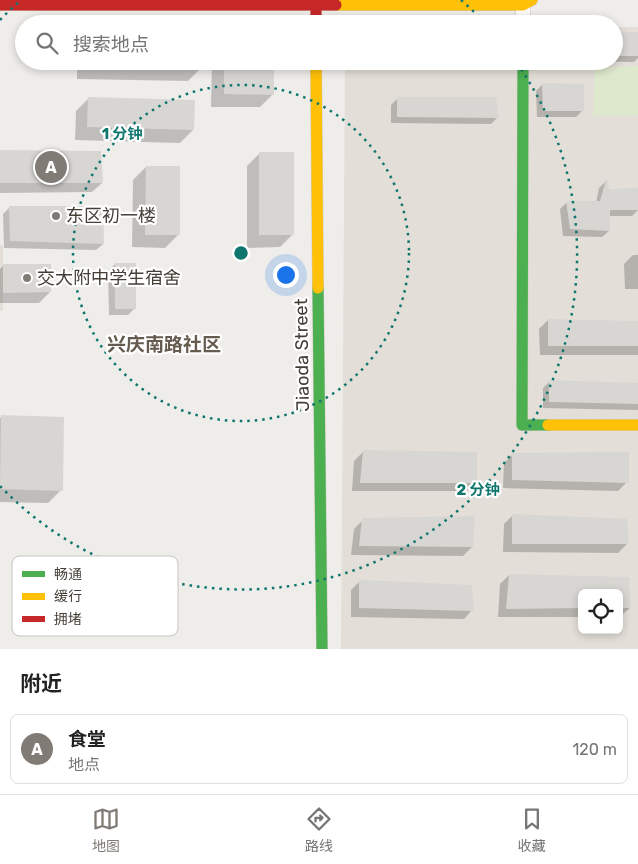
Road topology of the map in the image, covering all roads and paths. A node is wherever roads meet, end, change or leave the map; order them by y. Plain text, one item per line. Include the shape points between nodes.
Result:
1 (528, 2) edge
2 (316, 3) edge
3 (0, 5) edge
4 (525, 15) edge
5 (316, 70) edge
6 (523, 70) edge
7 (638, 426) edge
8 (322, 649) edge

1 - 2 street
1 - 4 street
2 - 3 street
5 - 8 street, Jiaoda Street
6 - 7 street via 522,426

